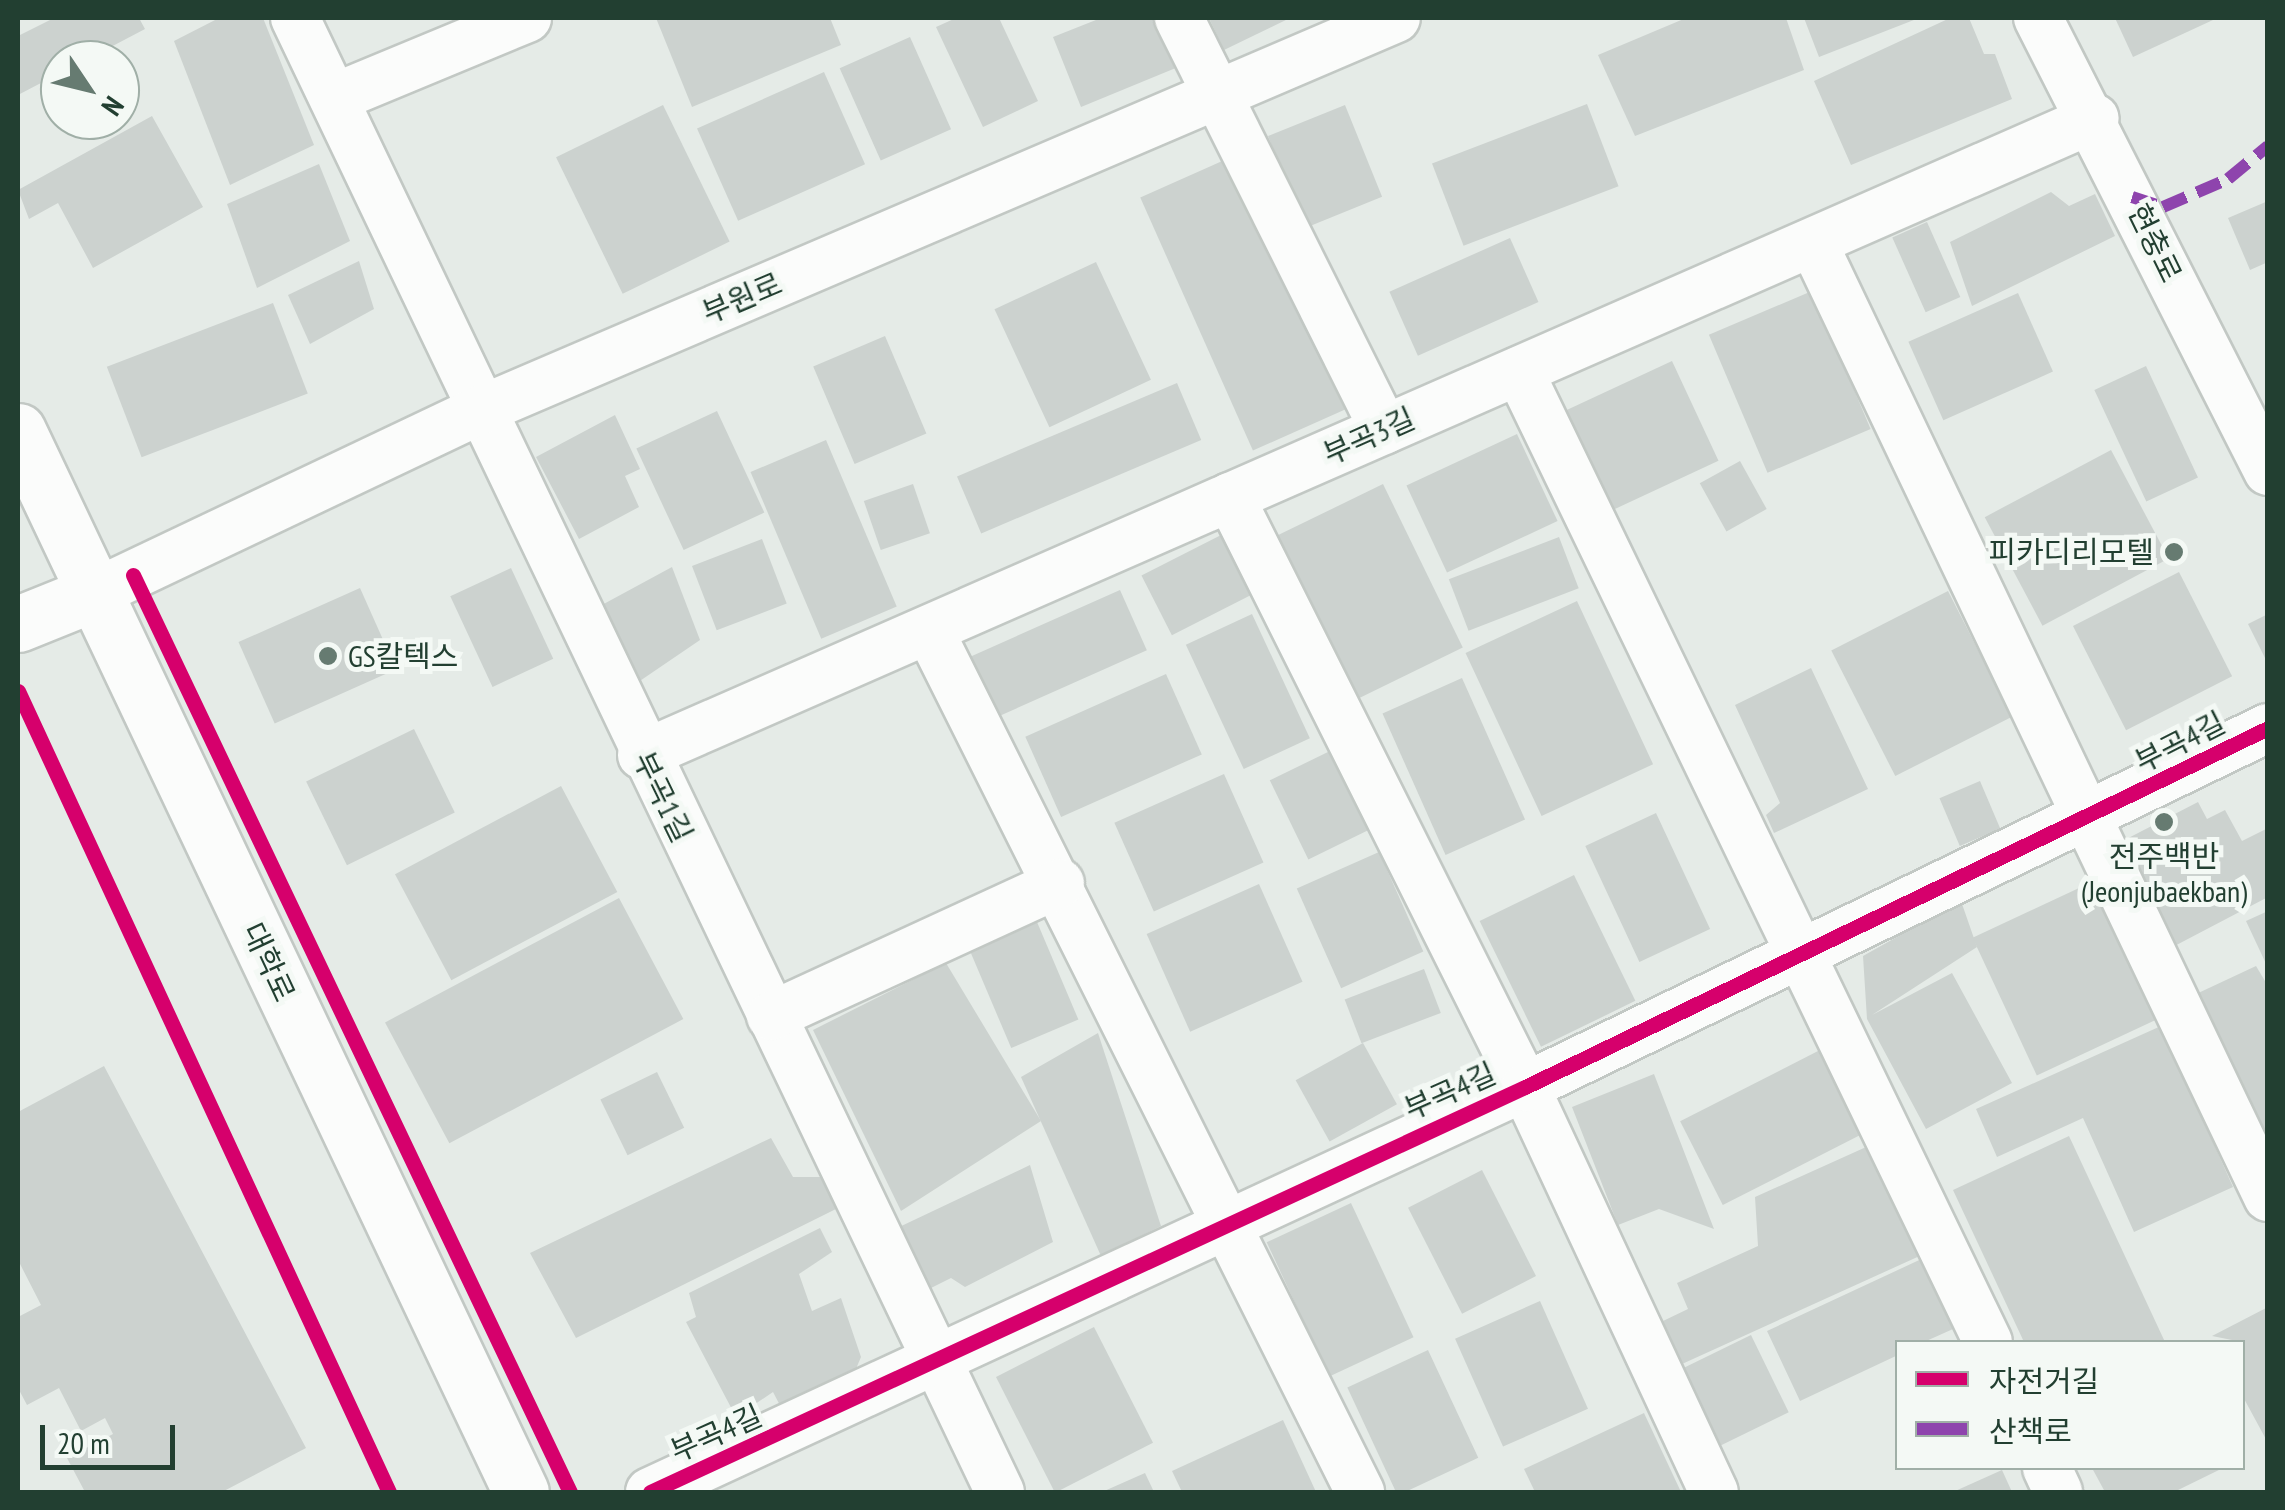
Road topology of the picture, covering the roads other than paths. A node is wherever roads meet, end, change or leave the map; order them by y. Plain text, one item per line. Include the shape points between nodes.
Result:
1 (295, 18) edge
2 (527, 18) edge
3 (1178, 18) edge
4 (1396, 18) edge
5 (2038, 18) edge
6 (1221, 92) junction
7 (334, 98) junction
8 (2095, 118) junction
9 (1813, 243) junction
10 (1519, 370) junction
11 (483, 409) junction
12 (1384, 430) junction
13 (18, 432) edge
14 (2268, 471) edge
15 (1230, 498) junction
16 (94, 593) junction
17 (18, 624) edge
18 (928, 630) junction
19 (2268, 728) edge
20 (642, 755) junction
21 (2086, 819) junction
22 (1060, 883) junction
23 (1806, 952) junction
24 (771, 1016) junction
25 (1525, 1087) junction
26 (2266, 1189) edge
27 (1230, 1220) junction
28 (1987, 1340) edge
29 (938, 1362) junction
30 (521, 1492) edge
31 (650, 1492) edge
32 (1000, 1492) edge
33 (1360, 1492) edge
34 (1714, 1492) edge

1 - 7 street, 부곡1길
2 - 7 street
3 - 6 street
4 - 6 street, 부원로
5 - 8 street, 현충로
6 - 11 street, 부원로
6 - 12 street
7 - 11 street, 부곡1길
8 - 9 street, 부곡3길
8 - 14 street, 현충로
9 - 10 street, 부곡3길
9 - 21 street
10 - 12 street, 부곡3길
10 - 23 street
11 - 16 street, 부원로
11 - 20 street, 부곡1길
12 - 15 street, 부곡3길
13 - 16 street, 대학로
15 - 18 street, 부곡3길
15 - 25 street
16 - 17 street
16 - 30 street, 대학로
18 - 20 street, 부곡3길
18 - 22 street
19 - 21 street, 부곡4길
20 - 24 street, 부곡1길
21 - 23 street, 부곡4길
21 - 26 street
22 - 24 street
22 - 27 street
23 - 25 street, 부곡4길
23 - 28 street
24 - 29 street, 부곡1길
25 - 27 street, 부곡4길
25 - 34 street
27 - 29 street, 부곡4길
27 - 33 street
29 - 31 street, 부곡4길
29 - 32 street, 부곡1길

